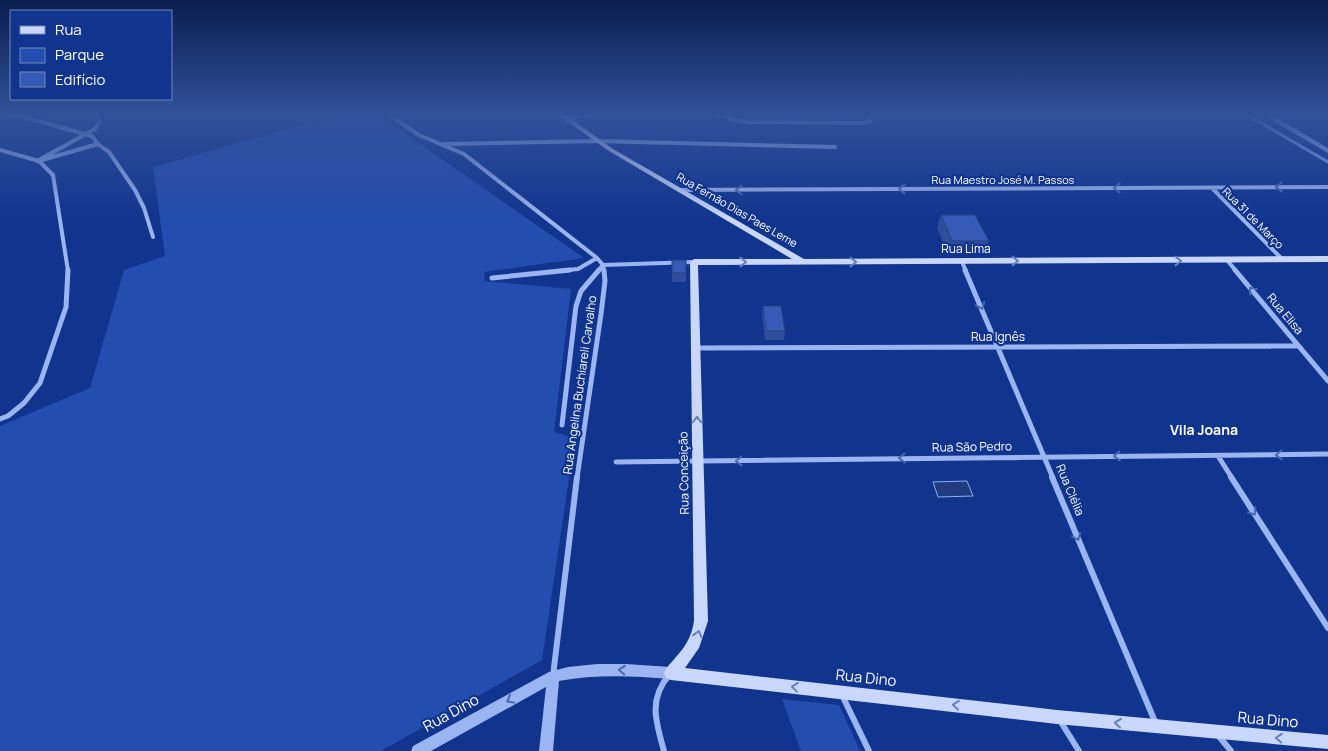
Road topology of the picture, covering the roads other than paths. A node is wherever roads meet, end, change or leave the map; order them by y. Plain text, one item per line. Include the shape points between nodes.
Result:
1 (61, 148) edge
2 (84, 148) edge
3 (103, 148) edge
4 (452, 148) edge
5 (607, 148) edge
6 (0, 150) edge
7 (38, 161) junction
8 (1328, 187) edge
9 (1212, 188) junction
10 (679, 190) junction
11 (153, 237) dead end
12 (597, 258) junction
13 (1328, 259) edge
14 (1227, 260) junction
15 (1283, 260) junction
16 (694, 262) junction
17 (804, 262) junction
18 (962, 262) junction
19 (603, 265) junction
20 (492, 278) dead end
21 (1298, 346) junction
22 (998, 347) junction
23 (697, 348) junction
24 (1328, 381) edge
25 (0, 419) edge
26 (562, 426) dead end
27 (1328, 454) edge
28 (1044, 456) junction
29 (1218, 456) junction
30 (698, 461) junction
31 (616, 462) dead end
32 (1328, 628) edge
33 (670, 673) junction
34 (553, 676) junction
35 (842, 693) junction
36 (1057, 717) junction
37 (1157, 727) junction
38 (1216, 733) junction
39 (1328, 742) edge
40 (418, 751) edge
41 (546, 751) edge
42 (664, 751) edge
43 (869, 751) edge
44 (1079, 751) edge
45 (1231, 751) edge

1 - 7 street
2 - 7 street
3 - 11 street via 135,190
4 - 12 street
5 - 10 main road, Rua Fernão Dias Paes Leme
6 - 7 street
7 - 25 street via 53,175 68,270 66,307 40,382 24,404
8 -> 9 street, Rua Maestro José M. Passos
9 -> 10 street, Rua Maestro José M. Passos
9 - 15 street, Rua 31 de Março
10 - 17 main road, Rua Fernão Dias Paes Leme
12 - 19 street
12 - 20 street via 578,269
13 - 15 main road, Rua Lima
14 - 15 main road, Rua Lima
18 -> 14 main road, Rua Lima
21 -> 14 street, Rua Elisa
16 -> 17 main road, Rua Lima
16 - 19 street, Rua Lima
16 - 23 main road, Rua Conceição
17 -> 18 main road, Rua Lima
18 -> 22 street, Rua Clélia
19 - 26 street, Rua Angelina Buchiareli Carvalho via 581,291 576,306
19 - 34 street, Rua Angelina Buchiareli Carvalho via 605,282 575,489
21 - 22 street, Rua Ignês
21 - 24 street, Rua Elisa
22 - 23 street, Rua Ignês
22 - 28 street, Rua Clélia
30 -> 23 main road, Rua Conceição
27 -> 29 street, Rua São Pedro
29 -> 28 street, Rua São Pedro
28 -> 30 street, Rua São Pedro
28 -> 37 street, Rua Clélia
29 -> 32 street
30 - 31 street, Rua São Pedro
33 -> 30 main road, Rua Conceição via 691,652 700,632
33 -> 34 street, Rua Dino via 610,669
35 -> 33 main road, Rua Dino
33 - 42 street via 656,694 656,723
34 -> 40 street, Rua Dino
34 - 41 street
36 -> 35 main road, Rua Dino
35 - 43 street
37 -> 36 main road, Rua Dino
36 - 44 street
37 - 38 main road, Rua Dino
39 -> 38 main road, Rua Dino
38 - 45 street

